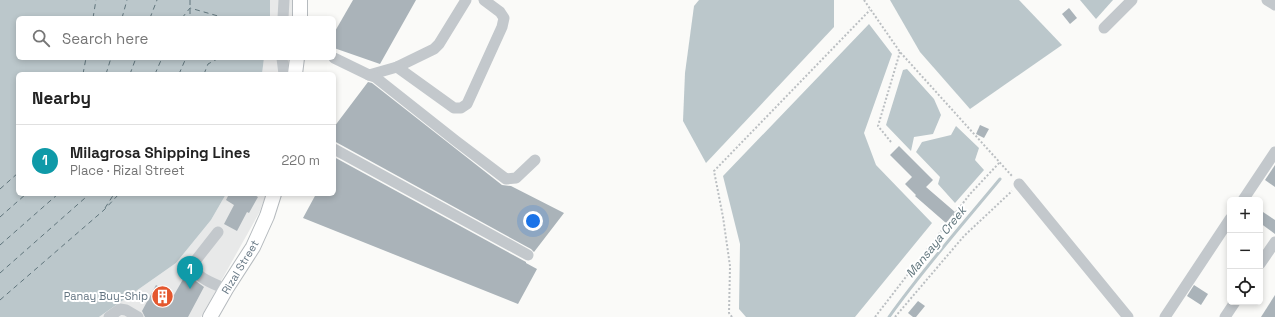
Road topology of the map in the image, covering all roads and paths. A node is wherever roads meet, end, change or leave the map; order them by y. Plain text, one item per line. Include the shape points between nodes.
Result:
1 (284, 0) edge
2 (300, 0) edge
3 (466, 0) edge
4 (484, 0) edge
5 (864, 0) edge
6 (1132, 0) edge
7 (1267, 0) edge
8 (1275, 5) edge
9 (870, 9) junction
10 (284, 16) edge
11 (300, 16) edge
12 (1104, 28) dead end
13 (900, 52) junction
14 (336, 59) edge
15 (282, 60) edge
16 (297, 60) edge
17 (397, 67) junction
18 (284, 72) edge
19 (295, 72) edge
20 (369, 75) junction
21 (891, 142) dead end
22 (336, 150) edge
23 (1275, 152) edge
24 (535, 160) dead end
25 (1000, 162) junction
26 (1019, 184) junction
27 (273, 196) edge
28 (1245, 197) edge
29 (1227, 224) edge
30 (218, 232) dead end
31 (1275, 242) edge
32 (528, 255) dead end
33 (1263, 260) edge
34 (226, 289) junction
35 (1233, 305) edge
36 (109, 317) edge
37 (138, 317) edge
38 (210, 317) edge
39 (732, 317) edge
40 (875, 317) edge
41 (894, 317) edge
42 (1128, 317) edge
43 (1165, 317) edge
44 (1225, 317) edge

1 - 10 street
2 - 11 main road
3 - 17 street via 439,44
4 - 17 street via 504,18 467,104 461,108 454,108
5 - 9 path
6 - 12 street
7 - 8 street
9 - 13 path
9 - 39 path via 714,171 730,266 729,313
13 - 21 path via 878,126
13 - 25 path
14 - 20 street
15 - 18 street
16 - 19 main road
17 - 20 street
20 - 24 street via 375,77 506,179 516,178
22 - 32 street
23 - 28 street
25 - 26 path
25 - 40 path via 970,194
26 - 41 path via 964,236
26 - 42 street
27 - 34 main road, Rizal Street via 254,247
29 - 43 street
30 - 34 street via 192,268 212,283
31 - 33 street
34 - 38 main road, Rizal Street
35 - 44 street
36 - 37 street via 120,309

